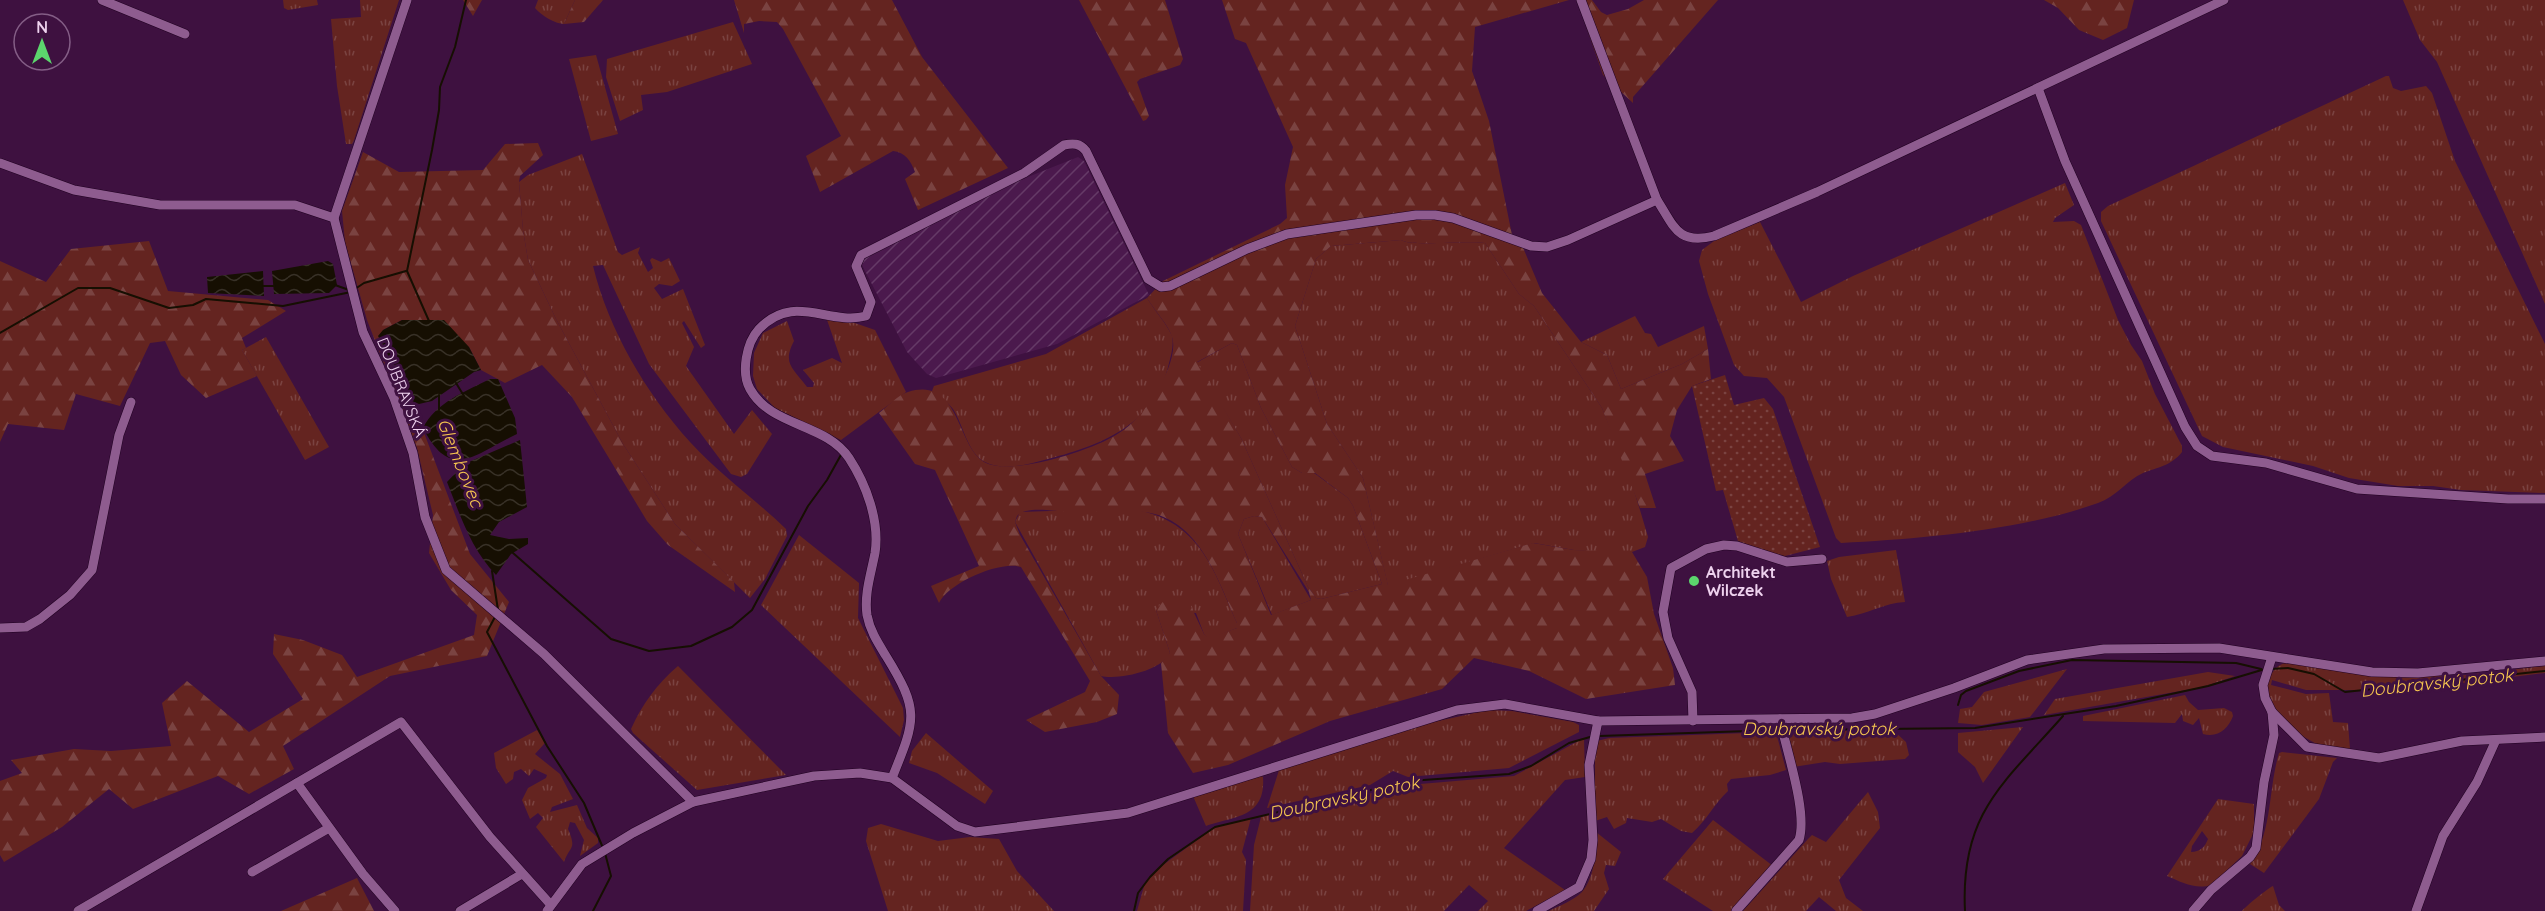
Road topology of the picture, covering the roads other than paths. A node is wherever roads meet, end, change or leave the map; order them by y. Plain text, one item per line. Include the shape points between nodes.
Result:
1 (102, 0) edge
2 (407, 0) edge
3 (1581, 0) edge
4 (2224, 0) edge
5 (185, 34) dead end
6 (2038, 88) junction
7 (0, 163) edge
8 (1657, 200) junction
9 (334, 218) junction
10 (131, 402) dead end
11 (2545, 499) edge
12 (1822, 559) dead end
13 (0, 628) edge
14 (2272, 657) junction
15 (2545, 661) edge
16 (2272, 712) junction
17 (1780, 719) junction
18 (1598, 721) junction
19 (1693, 721) junction
20 (2545, 737) edge
21 (2496, 741) junction
22 (892, 778) junction
23 (297, 783) junction
24 (693, 802) junction
25 (329, 828) junction
26 (252, 872) dead end
27 (522, 874) junction
28 (549, 908) edge
29 (78, 911) edge
30 (395, 911) edge
31 (460, 911) edge
32 (1537, 911) edge
33 (1736, 911) edge
34 (2193, 911) edge
35 (2416, 911) edge

1 - 5 street
2 - 9 street
3 - 8 street
4 - 6 street
6 - 8 street via 1714,236 1697,240 1679,233
6 - 11 street via 2065,160 2197,446 2212,456 2266,464 2357,489
7 - 9 street via 74,190 160,205 295,205
8 - 22 street via 1547,248 1435,215 1416,214 1287,234 1161,287 1148,279 1086,151 1071,144 1024,173 861,255 856,266 871,302 866,316 797,310 768,321 748,348 748,387 772,412 839,447 848,456 874,520 876,550 867,591 867,615 876,640 911,701 908,735
9 - 24 street, DOUBRAVSKÁ via 363,332 398,409 413,453 425,516 446,570 544,654
10 - 13 street via 119,435 92,570 70,595 40,619 26,627
12 - 19 street via 1788,562 1724,545 1706,549 1671,567 1663,612 1668,638 1692,692
14 - 15 street via 2372,672 2418,673
14 - 16 street via 2263,685
14 - 17 street via 2219,648 2104,649 2027,660 1875,714
16 - 21 street via 2307,747 2338,753 2379,758 2462,741
16 - 34 street via 2274,735 2256,848
17 - 19 street
17 - 33 street via 1803,829 1800,840
18 - 19 street
18 - 22 street via 1505,704 1458,710 1128,813 975,832 957,826
18 - 32 street via 1589,765 1591,859 1579,887
20 - 21 street
21 - 35 street via 2477,782 2443,836
22 - 24 street via 860,773 814,776
23 - 25 street
23 - 27 street via 402,722
23 - 29 street
24 - 28 street via 582,864
25 - 26 street
25 - 30 street
27 - 28 street
27 - 31 street

